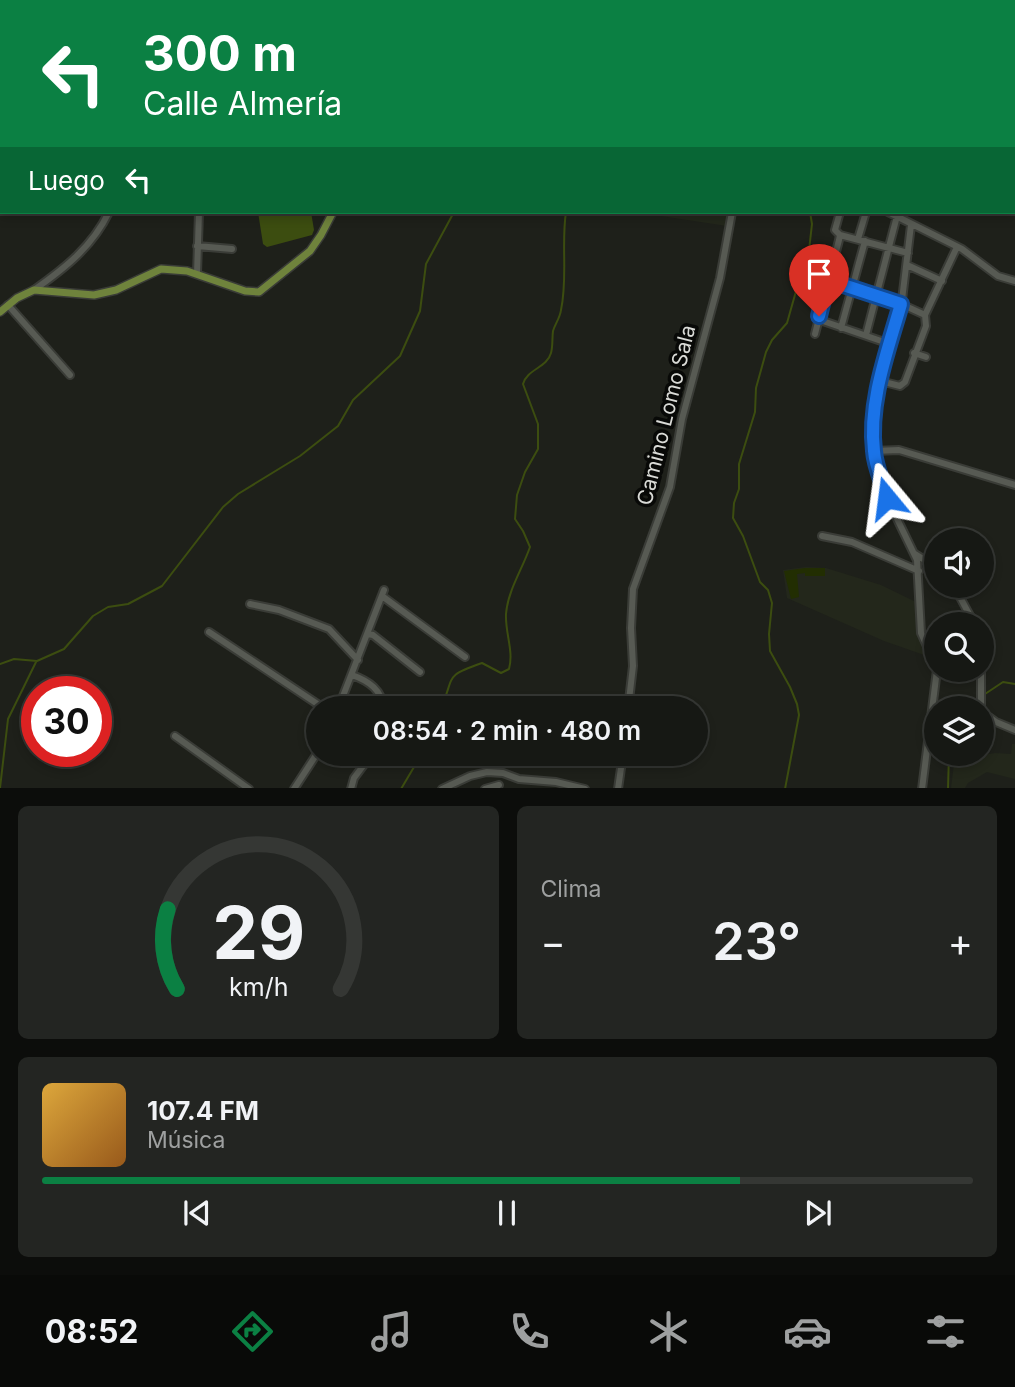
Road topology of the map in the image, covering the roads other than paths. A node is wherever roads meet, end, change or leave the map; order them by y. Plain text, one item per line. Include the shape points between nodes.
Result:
1 (108, 214) edge
2 (199, 214) edge
3 (332, 214) edge
4 (732, 214) edge
5 (839, 214) edge
6 (866, 214) edge
7 (892, 214) edge
8 (897, 216) junction
9 (911, 225) junction
10 (840, 235) junction
11 (862, 240) junction
12 (197, 246) junction
13 (957, 247) junction
14 (889, 248) junction
15 (232, 249) dead end
16 (908, 253) junction
17 (907, 265) junction
18 (197, 274) junction
19 (828, 280) junction
20 (942, 281) junction
21 (1015, 281) edge
22 (852, 288) junction
23 (34, 290) junction
24 (876, 296) junction
25 (901, 304) junction
26 (8, 305) junction
27 (0, 312) edge
28 (925, 315) junction
29 (820, 320) junction
30 (841, 328) junction
31 (815, 334) dead end
32 (866, 335) junction
33 (890, 344) junction
34 (914, 353) junction
35 (926, 357) dead end
36 (70, 374) dead end
37 (880, 381) junction
38 (874, 451) junction
39 (1015, 485) edge
40 (822, 536) dead end
41 (915, 554) junction
42 (924, 560) edge
43 (919, 571) junction
44 (250, 604) dead end
45 (209, 632) dead end
46 (368, 634) junction
47 (924, 640) edge
48 (465, 657) dead end
49 (358, 660) junction
50 (420, 672) dead end
51 (352, 675) junction
52 (935, 682) edge
53 (309, 696) edge
54 (343, 696) edge
55 (380, 696) edge
56 (630, 696) edge
57 (994, 720) edge
58 (1015, 730) edge
59 (175, 736) dead end
60 (309, 766) edge
61 (363, 766) edge
62 (621, 766) edge
63 (499, 785) dead end
64 (248, 788) edge
65 (294, 788) edge
66 (351, 788) edge
67 (444, 788) edge
68 (488, 788) edge
69 (581, 788) edge
70 (618, 788) edge
71 (922, 788) edge

1 - 23 street via 83,251
2 - 12 street
3 - 18 main road via 310,251 263,290 250,292
4 - 56 street, Camino Lomo Sala via 670,487 633,589
5 - 10 street via 835,230
6 - 11 street
7 - 8 street
8 - 9 street
8 - 14 street
9 - 13 street
9 - 16 street
10 - 11 street
10 - 19 street
11 - 14 street
11 - 22 street
12 - 15 street
12 - 18 street
13 - 20 street
13 - 21 street via 998,276
14 - 16 street
14 - 24 street
16 - 17 street
17 - 20 street
17 - 25 street
18 - 23 main road via 161,268 116,290 94,295
19 - 22 street
19 - 29 street
20 - 28 street
22 - 24 street
22 - 30 street
23 - 26 main road
24 - 25 street
24 - 32 street
25 - 28 street
25 - 33 street
26 - 27 main road
26 - 36 street
28 - 34 street via 926,326
29 - 30 street
29 - 31 street
30 - 32 street
32 - 33 street
33 - 37 street
34 - 35 street
34 - 37 street via 901,386
37 - 38 street
38 - 39 street via 899,450
38 - 41 street via 887,498
40 - 43 street via 852,542
41 - 42 street
41 - 43 street
43 - 47 street
44 - 49 street via 329,629
45 - 53 street
46 - 48 street via 383,593
46 - 49 street
46 - 50 street
49 - 51 street
51 - 54 street
51 - 55 street via 373,686
52 - 71 street
57 - 58 street
59 - 64 street
60 - 65 street
61 - 66 street
62 - 70 street
63 - 68 street
67 - 69 street via 487,772

